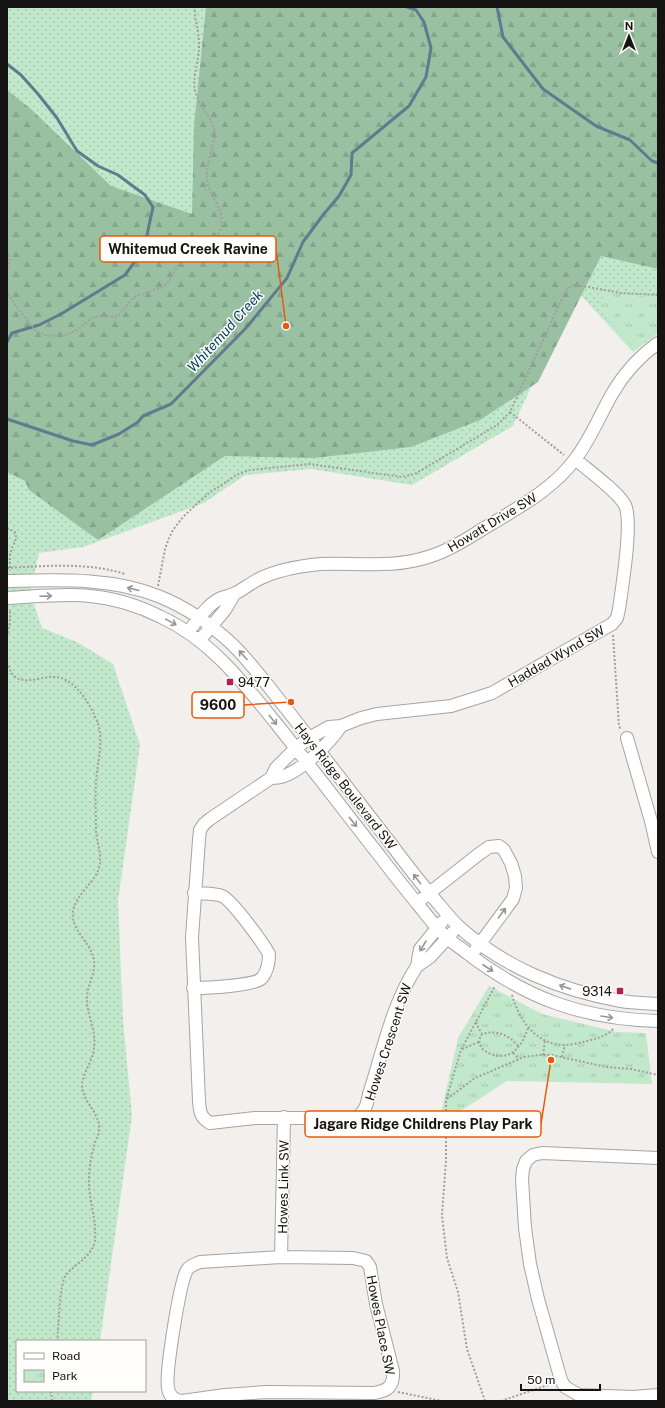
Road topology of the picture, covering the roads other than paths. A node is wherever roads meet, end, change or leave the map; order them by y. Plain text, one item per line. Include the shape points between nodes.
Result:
1 (658, 343) edge
2 (574, 460) junction
3 (7, 581) edge
4 (235, 594) junction
5 (7, 598) edge
6 (199, 618) junction
7 (211, 626) junction
8 (188, 632) junction
9 (199, 641) junction
10 (341, 726) junction
11 (309, 738) junction
12 (627, 738) road end
13 (296, 748) junction
14 (318, 751) junction
15 (307, 762) junction
16 (271, 778) junction
17 (658, 852) edge
18 (194, 893) junction
19 (429, 894) junction
20 (417, 903) junction
21 (448, 916) junction
22 (458, 926) junction
23 (437, 928) junction
24 (448, 939) junction
25 (480, 943) junction
26 (471, 956) junction
27 (417, 966) junction
28 (193, 988) junction
29 (658, 1004) edge
30 (658, 1021) edge
31 (284, 1117) junction
32 (658, 1158) edge
33 (281, 1257) junction
34 (658, 1395) edge

1 - 2 street, Howatt Drive SW via 638,360 612,393
2 - 4 street, Howatt Drive SW via 555,481 530,500 440,553 398,563 295,567 264,577
2 - 10 street, Haddad Wynd SW via 617,495 627,512 628,527 619,609 612,624 492,693 451,706 377,714
6 -> 3 street, Hays Ridge Boulevard SW via 156,595 108,583
4 - 6 street, Howatt Drive SW via 219,599
4 - 7 street, Howatt Drive SW
5 -> 8 street, Hays Ridge Boulevard SW via 65,595 109,599 159,616
6 - 7 street, Hays Ridge Boulevard SW
6 - 8 street, Howatt Drive SW
7 - 9 street, Howatt Drive SW
11 -> 7 street, Hays Ridge Boulevard SW via 247,660
8 - 9 street, Hays Ridge Boulevard SW
9 -> 13 street, Hays Ridge Boulevard SW via 234,672
10 - 11 street, Haddad Wynd SW via 329,727
10 - 14 street, Haddad Wynd SW via 335,736
11 - 13 street, Howes Crescent SW
11 - 14 street, Hays Ridge Boulevard SW
12 - 17 street
13 - 15 street, Hays Ridge Boulevard SW
13 - 16 street, Howes Crescent SW via 276,768
14 - 15 street, Haddad Wynd SW
19 -> 14 street, Hays Ridge Boulevard SW
15 - 16 street, Haddad Wynd SW via 283,777
15 -> 20 street, Hays Ridge Boulevard SW
16 - 18 street, Howes Crescent SW via 204,824 200,830
18 - 28 street, Howes Crescent SW
18 - 28 street via 222,896 229,900 269,954 266,971 258,981
19 - 20 street
19 - 21 street, Hays Ridge Boulevard SW
25 -> 19 street via 513,899 516,888 511,863 504,850 498,846 489,847
20 - 23 street, Hays Ridge Boulevard SW
21 - 22 street, Hays Ridge Boulevard SW
21 - 23 street
22 - 24 street
22 - 25 street, Hays Ridge Boulevard SW
23 - 24 street, Hays Ridge Boulevard SW
23 -> 27 street via 420,949
24 - 26 street, Hays Ridge Boulevard SW
24 - 27 street
25 - 26 street
29 -> 25 street, Hays Ridge Boulevard SW via 623,1002 575,991 508,962
26 -> 30 street, Hays Ridge Boulevard SW via 505,980 540,998 606,1017
27 - 31 street, Howes Crescent SW via 401,996 367,1104 360,1115 355,1118
28 - 31 street, Howes Crescent SW via 199,1101 204,1119 210,1123
31 - 33 street, Howes Link SW
32 - 34 street via 542,1153 533,1155 526,1161 522,1179 530,1264 538,1299 566,1388 579,1395
33 - 33 street, Howes Place SW via 200,1262 187,1270 173,1328 167,1378 168,1388 175,1400 266,1392 374,1393 384,1392 390,1386 394,1379 393,1371 376,1304 370,1267 366,1261

